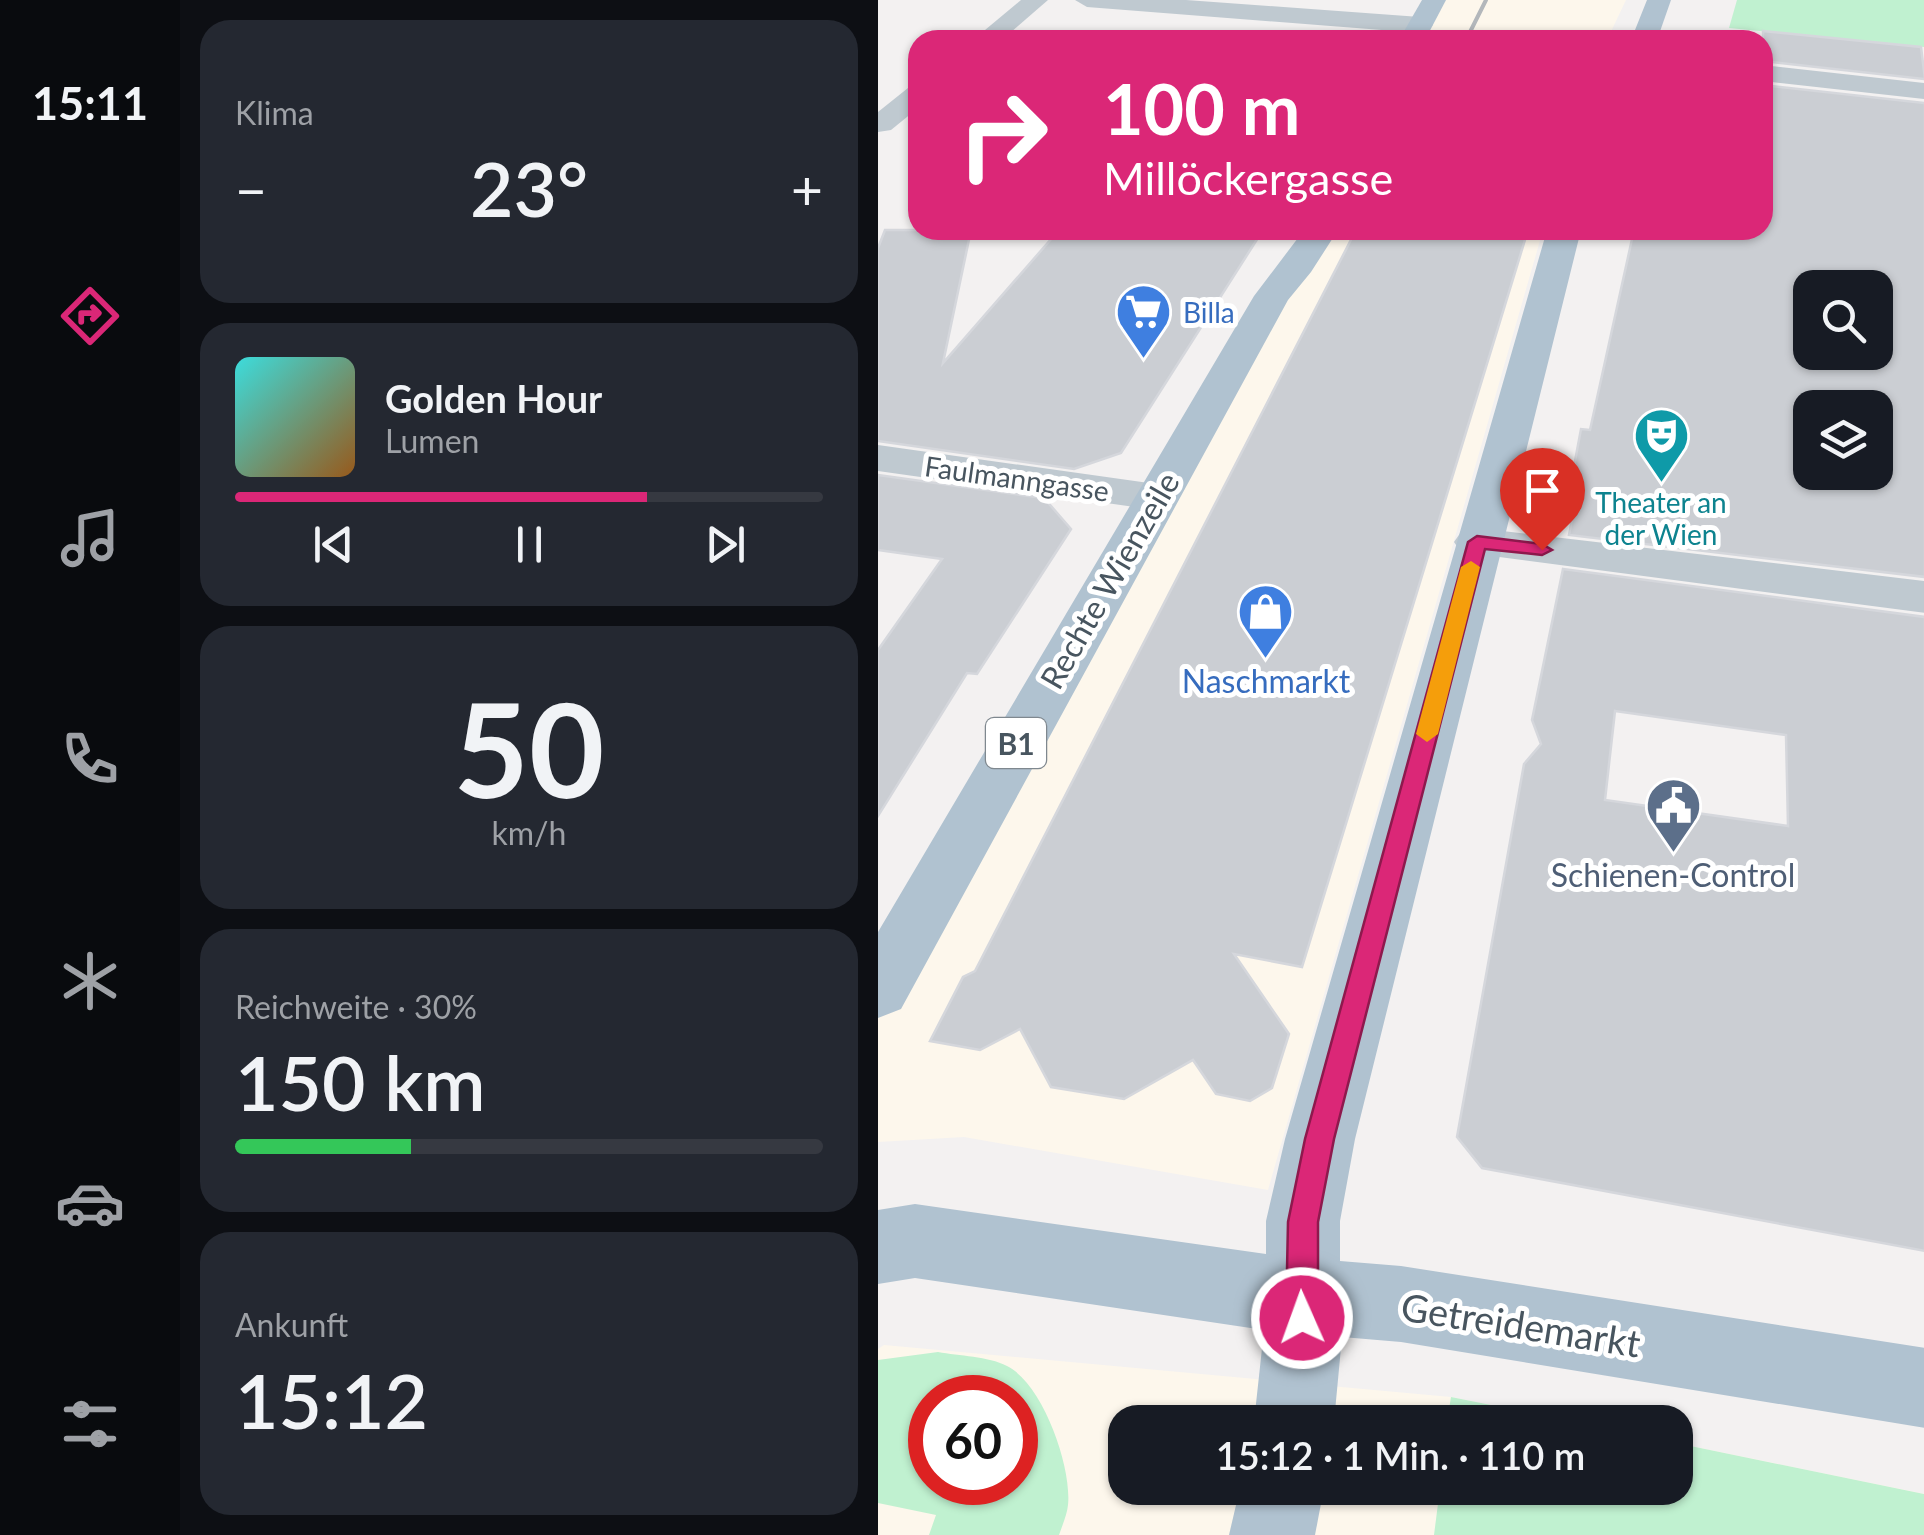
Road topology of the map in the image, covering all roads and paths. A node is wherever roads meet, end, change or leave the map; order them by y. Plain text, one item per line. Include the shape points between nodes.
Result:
1 (1036, 0) edge
2 (1086, 0) edge
3 (1434, 0) edge
4 (1660, 0) edge
5 (998, 30) edge
6 (1386, 30) edge
7 (1418, 30) edge
8 (1648, 30) edge
9 (1773, 75) edge
10 (1924, 91) edge
11 (908, 102) edge
12 (879, 124) edge
13 (908, 127) edge
14 (1315, 240) edge
15 (1561, 240) edge
16 (878, 458) edge
17 (1156, 497) junction
18 (1477, 542) junction
19 (1924, 597) edge
20 (878, 990) edge
21 (878, 1247) edge
22 (1301, 1295) junction
23 (1924, 1388) edge
24 (1296, 1405) edge
25 (1278, 1505) edge
26 (1272, 1535) edge

1 - 5 street
2 - 6 street
3 - 7 main road
4 - 8 main road
9 - 10 street
11 - 12 street
12 - 13 street
14 - 17 main road, Rechte Wienzeile / B1 via 1272,296
15 - 18 main road
16 - 17 street, Faulmanngasse
17 - 20 main road, Rechte Wienzeile / B1
18 - 19 street
18 - 22 main road via 1320,1139 1303,1222
21 - 22 main road, Getreidemarkt via 915,1241
22 - 23 main road, Getreidemarkt via 1401,1304
22 - 24 main road
25 - 26 main road

